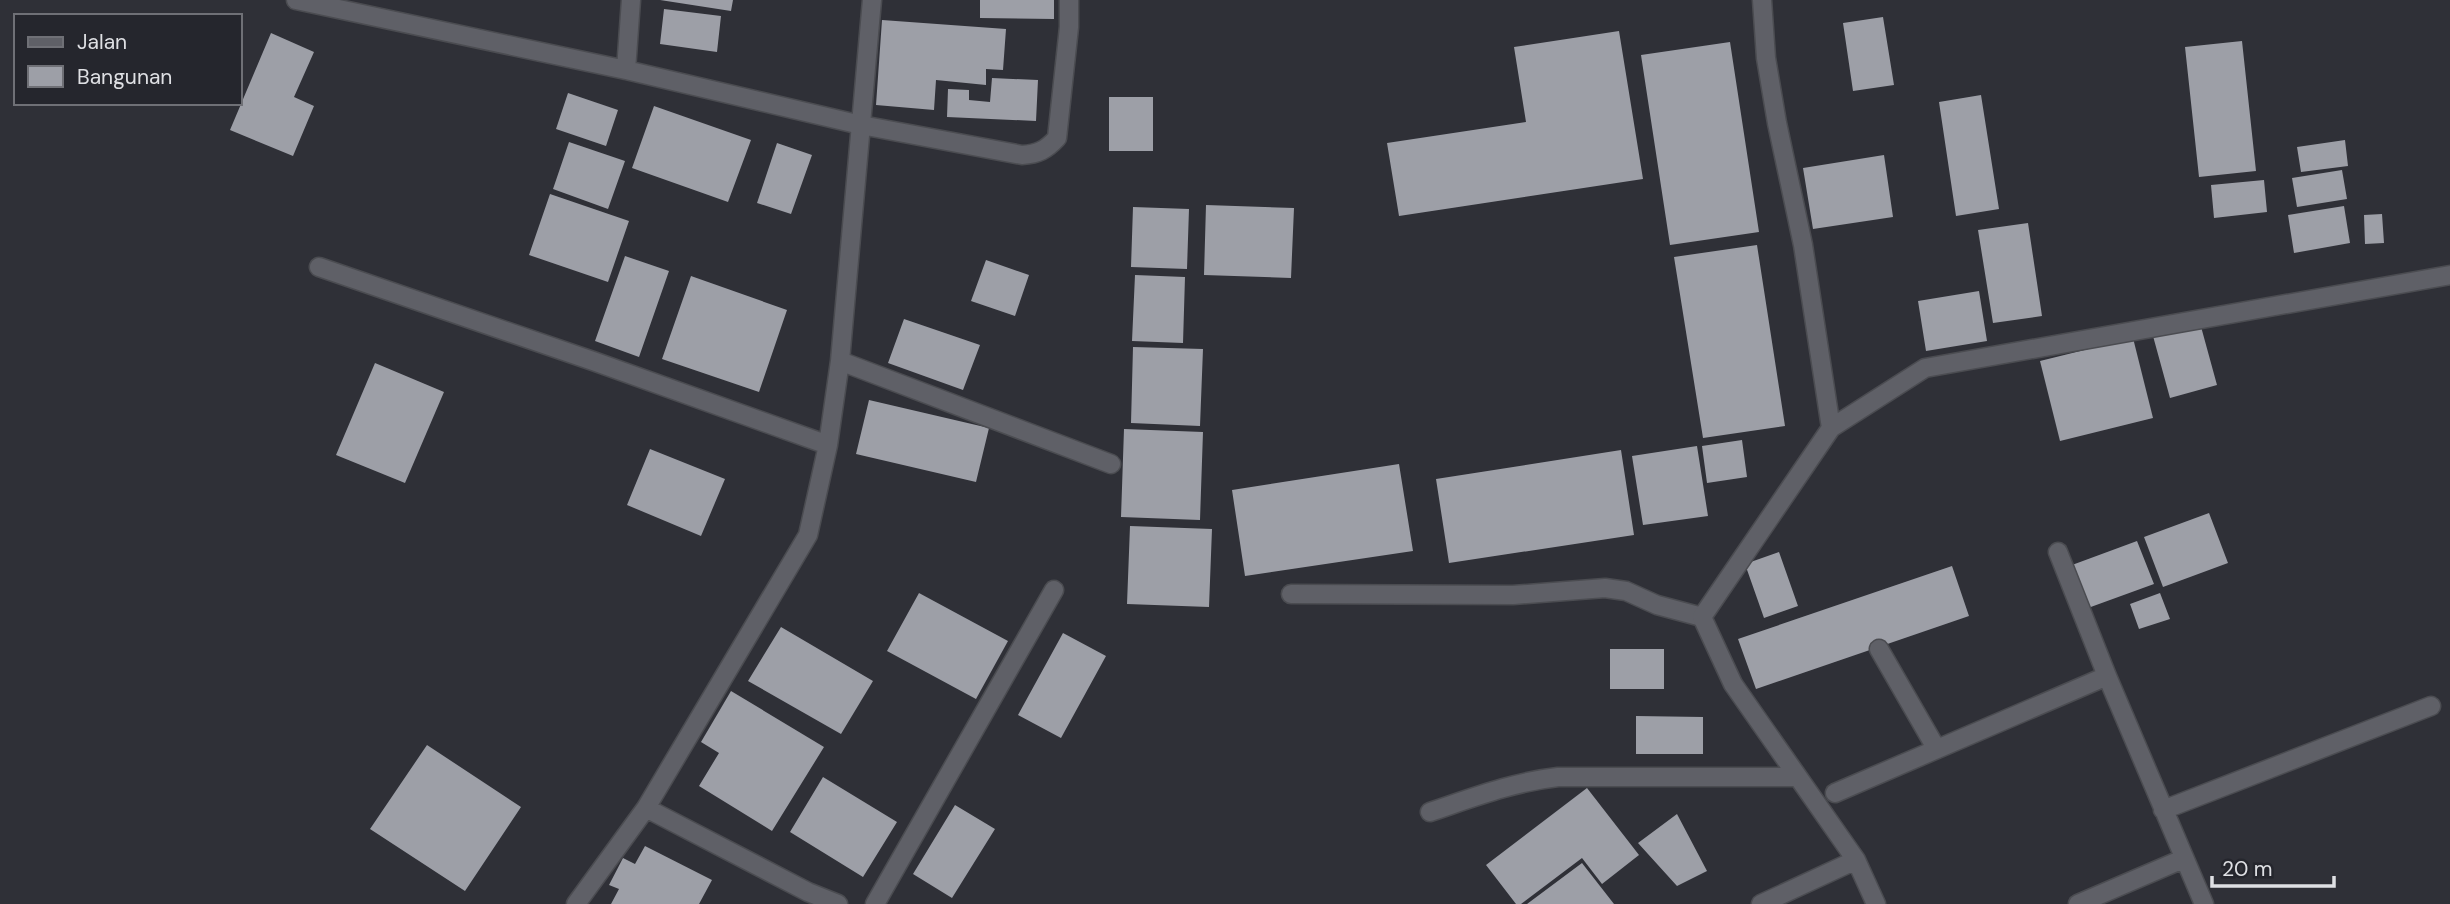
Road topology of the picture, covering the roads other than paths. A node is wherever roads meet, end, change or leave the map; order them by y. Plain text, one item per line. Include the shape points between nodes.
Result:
1 (296, 0) edge
2 (631, 0) edge
3 (872, 0) edge
4 (1069, 0) edge
5 (1762, 0) edge
6 (626, 70) junction
7 (861, 125) junction
8 (319, 267) dead end
9 (2450, 275) edge
10 (840, 361) junction
11 (1831, 428) junction
12 (828, 445) junction
13 (1111, 464) dead end
14 (2058, 552) dead end
15 (1054, 590) dead end
16 (1290, 594) dead end
17 (1702, 617) junction
18 (1879, 649) dead end
19 (2107, 677) junction
20 (2431, 706) dead end
21 (1936, 748) junction
22 (1796, 777) junction
23 (1835, 793) dead end
24 (646, 808) junction
25 (2163, 810) junction
26 (1430, 812) dead end
27 (2183, 859) junction
28 (1856, 860) junction
29 (576, 904) edge
30 (838, 904) edge
31 (875, 904) edge
32 (1761, 904) edge
33 (1876, 904) edge
34 (2078, 904) edge
35 (2204, 904) edge

1 - 6 street
2 - 6 street
3 - 7 street
4 - 7 street via 1057,138 1046,149 1022,155
5 - 11 street via 1766,58 1803,245
6 - 7 street
7 - 10 street
8 - 12 street
9 - 11 street via 1925,368
10 - 12 street
10 - 13 street
11 - 17 street
12 - 24 street via 808,535
14 - 19 street
15 - 31 street
16 - 17 street via 1513,595 1605,588
17 - 22 street via 1733,684
18 - 21 street
19 - 21 street
19 - 25 street
20 - 25 street
21 - 23 street
22 - 26 street via 1536,779
22 - 28 street
24 - 29 street
24 - 30 street
25 - 27 street
27 - 34 street
27 - 35 street
28 - 32 street
28 - 33 street

